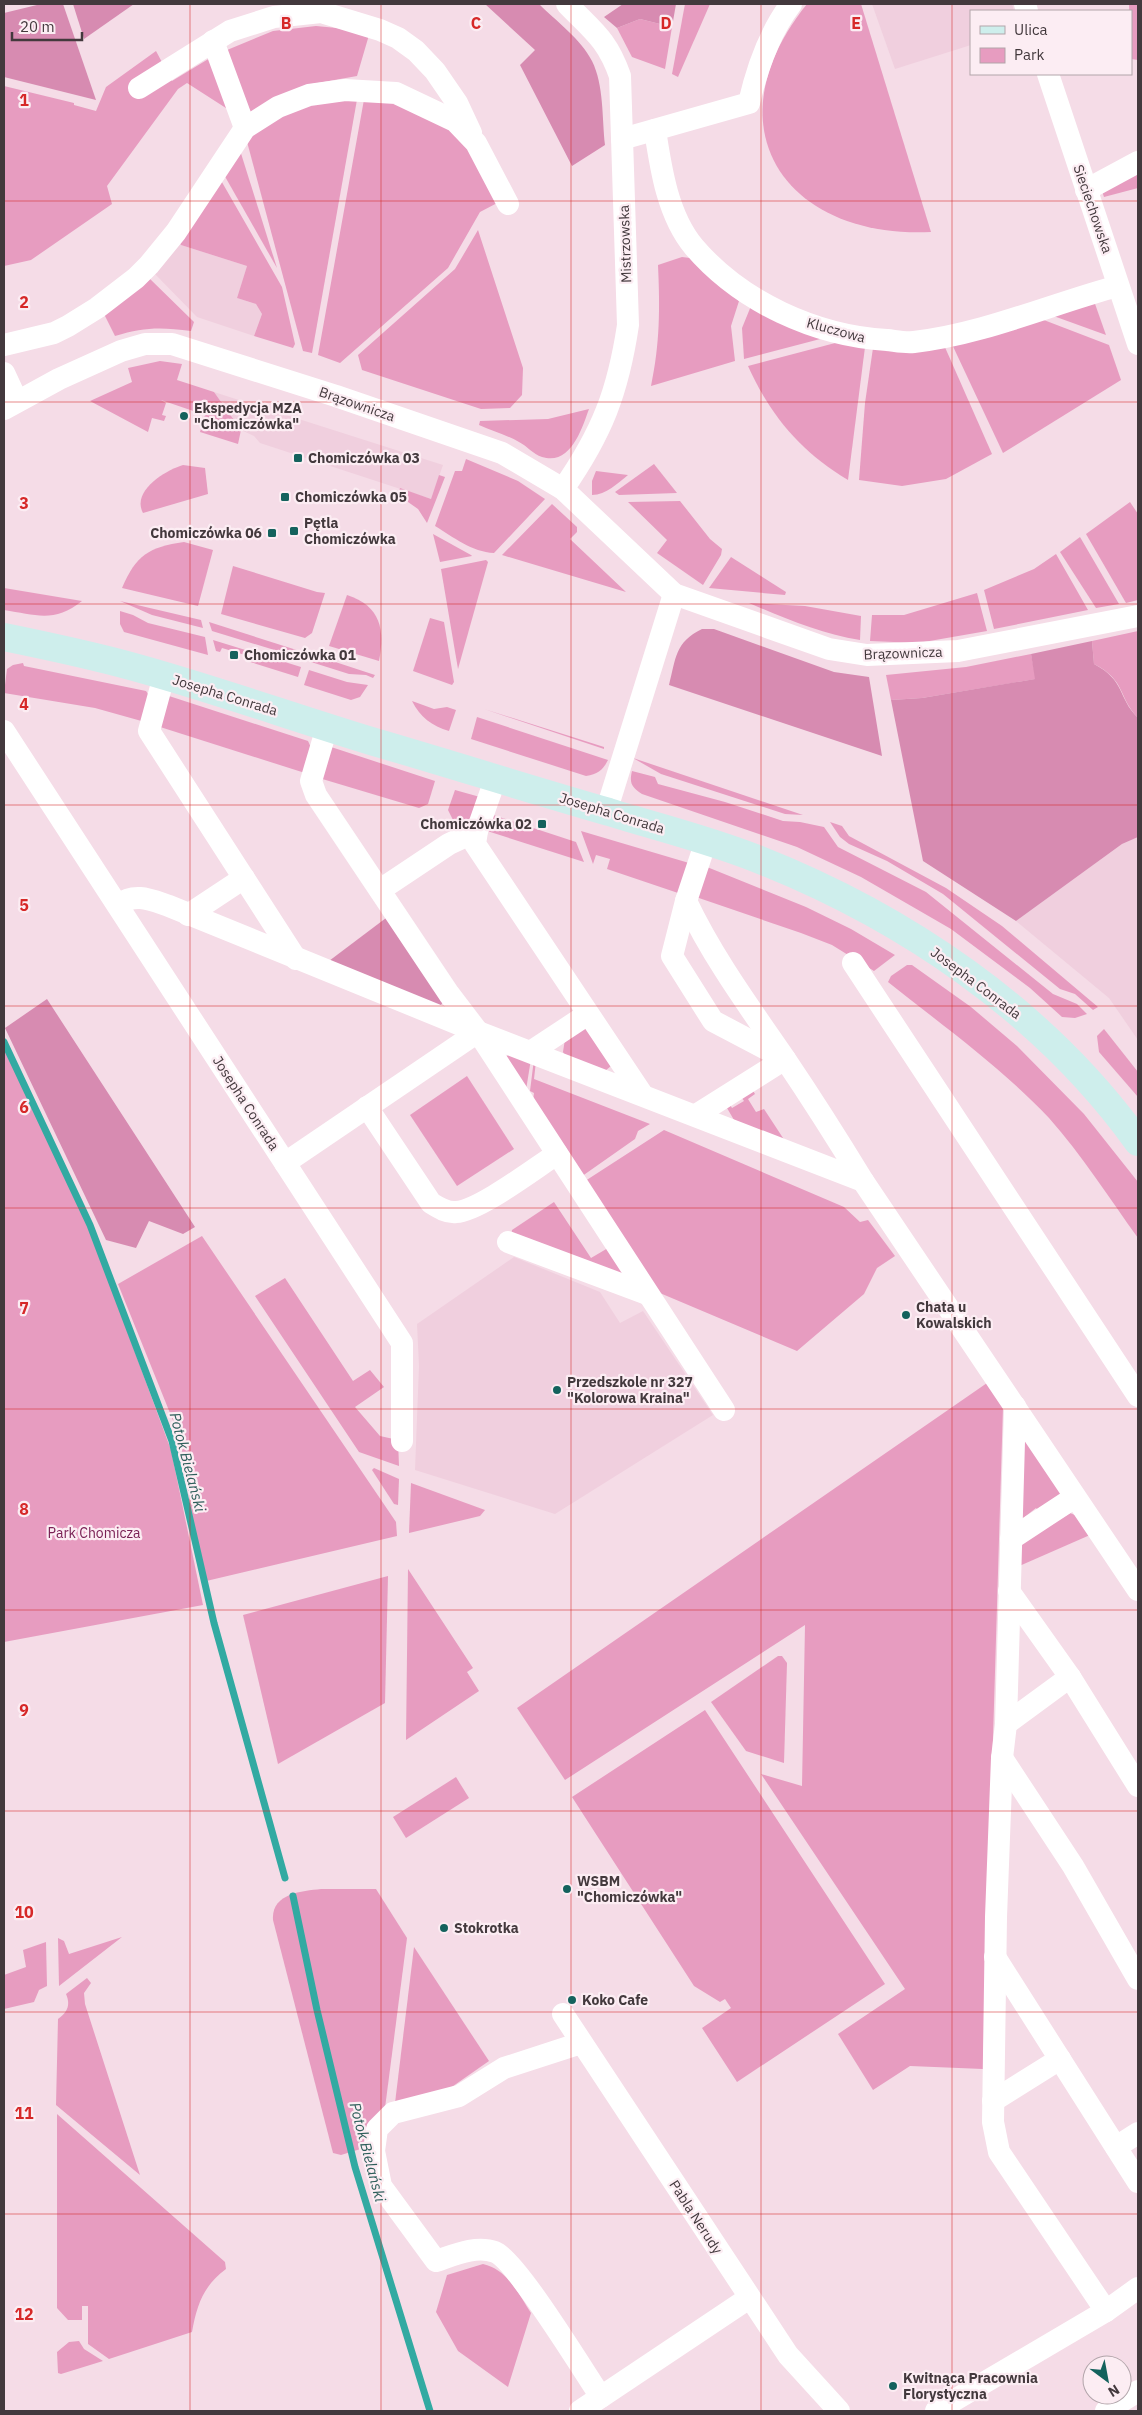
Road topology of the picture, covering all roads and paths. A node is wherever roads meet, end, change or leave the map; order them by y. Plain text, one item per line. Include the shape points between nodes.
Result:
1 (567, 4) edge
2 (791, 4) edge
3 (213, 41) junction
4 (1048, 75) edge
5 (139, 88) dead end
6 (245, 128) junction
7 (655, 130) junction
8 (622, 139) junction
9 (476, 143) junction
10 (1138, 162) edge
11 (1086, 190) junction
12 (508, 204) dead end
13 (1118, 286) junction
14 (1138, 344) edge
15 (4, 345) edge
16 (4, 373) edge
17 (10, 405) edge
18 (563, 489) junction
19 (674, 594) junction
20 (1138, 616) edge
21 (4, 637) edge
22 (164, 676) junction
23 (326, 727) junction
24 (4, 732) edge
25 (496, 777) junction
26 (606, 812) junction
27 (477, 831) junction
28 (706, 841) junction
29 (244, 878) junction
30 (380, 890) junction
31 (686, 901) junction
32 (118, 905) junction
33 (188, 915) junction
34 (296, 959) junction
35 (853, 964) dead end
36 (588, 1014) junction
37 (478, 1032) junction
38 (532, 1051) junction
39 (786, 1060) junction
40 (642, 1094) junction
41 (368, 1107) junction
42 (696, 1115) junction
43 (1138, 1142) edge
44 (556, 1154) junction
45 (285, 1162) junction
46 (864, 1181) junction
47 (508, 1242) dead end
48 (647, 1294) junction
49 (1138, 1396) edge
50 (1015, 1406) junction
51 (724, 1410) dead end
52 (402, 1441) dead end
53 (1075, 1497) junction
54 (1011, 1539) junction
55 (1138, 1590) edge
56 (1009, 1591) junction
57 (1070, 1677) junction
58 (1006, 1724) junction
59 (1002, 1758) junction
60 (1137, 1780) edge
61 (1131, 1952) edge
62 (995, 1957) junction
63 (1138, 1979) edge
64 (563, 2014) dead end
65 (581, 2043) junction
66 (1060, 2060) junction
67 (993, 2101) junction
68 (1138, 2134) edge
69 (1116, 2147) junction
70 (1138, 2182) edge
71 (1138, 2288) edge
72 (749, 2298) junction
73 (1106, 2311) junction
74 (1138, 2390) edge
75 (601, 2397) junction
76 (580, 2411) edge
77 (839, 2411) edge
78 (936, 2411) edge
79 (1106, 2411) edge

1 - 8 street, Mistrzowska via 598,34 614,60 620,76
2 - 7 street via 770,38 749,103
3 - 5 street
3 - 6 street
3 - 9 street via 230,31 274,17 308,12 321,12 380,30 416,51 435,71 458,103
4 - 11 street, Sieciechowska
6 - 9 street via 278,108 309,95 362,90 396,93 454,121
6 - 15 street via 176,232 136,278 68,326 54,333
7 - 8 street
7 - 13 street, Kluczowa via 660,168 674,212 694,247 726,279 749,296 808,323 848,335 912,342 953,336
8 - 18 street, Mistrzowska via 628,325 623,358 597,436
9 - 12 street
10 - 11 street
11 - 13 street, Sieciechowska
13 - 14 street, Sieciechowska
16 - 17 street
17 - 18 street, Brązownicza via 122,351 145,344 172,344 502,453
18 - 19 street, Brązownicza
19 - 20 street, Brązownicza via 829,650 868,655 958,651
19 - 26 street
21 - 22 street, Josepha Conrada via 78,652
22 - 23 street, Josepha Conrada
22 - 29 street via 149,731
23 - 25 street, Josepha Conrada
23 - 30 street via 311,781 316,795
24 - 32 street, Josepha Conrada
25 - 26 street, Josepha Conrada
25 - 27 street
26 - 28 street, Josepha Conrada
27 - 30 street via 449,844
27 - 36 street via 475,844
28 - 31 street
28 - 43 street, Josepha Conrada via 753,857 836,893 946,958 1060,1049
29 - 33 street
29 - 34 street
30 - 37 street
31 - 39 street via 700,932
31 - 39 street via 672,956 714,1021
32 - 33 street via 141,897
32 - 45 street, Josepha Conrada
33 - 34 street
34 - 37 street
35 - 49 street
36 - 38 street
36 - 40 street
37 - 38 street
37 - 41 street
37 - 44 street
38 - 40 street
39 - 42 street
39 - 46 street
40 - 42 street
41 - 44 street via 431,1203 454,1213 474,1208
41 - 45 street
42 - 46 street
44 - 48 street
45 - 52 street, Josepha Conrada via 402,1344
46 - 50 street
47 - 48 street
48 - 51 street
50 - 53 street
50 - 54 street
53 - 54 street
53 - 55 street
54 - 56 street
56 - 57 street
56 - 58 street
57 - 58 street
57 - 60 street
58 - 59 street
59 - 61 street
59 - 62 street
61 - 63 street
62 - 66 street
62 - 67 street
64 - 65 street, Pabla Nerudy
65 - 72 street, Pabla Nerudy
65 - 75 street via 504,2068 459,2096 393,2113 377,2130 374,2152 381,2186 436,2261 468,2250 496,2252 515,2269
66 - 67 street
66 - 69 street
67 - 73 street via 999,2152
68 - 69 street
69 - 70 street
71 - 73 street
72 - 75 street
72 - 77 street, Pabla Nerudy via 788,2356
73 - 78 street
74 - 79 street
75 - 76 street

